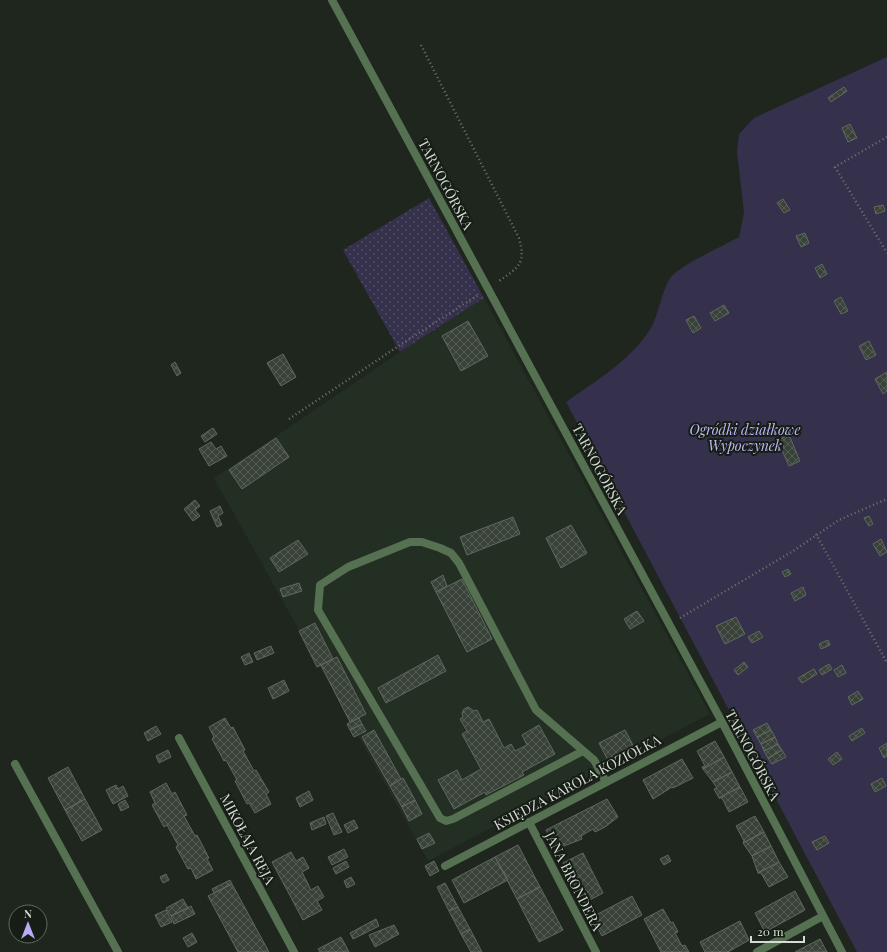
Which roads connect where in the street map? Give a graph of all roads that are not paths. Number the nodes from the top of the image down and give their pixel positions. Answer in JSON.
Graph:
{"nodes":[{"id":1,"x":332,"y":0,"type":"edge"},
{"id":2,"x":722,"y":722,"type":"junction"},
{"id":3,"x":179,"y":738,"type":"dead end"},
{"id":4,"x":583,"y":751,"type":"junction"},
{"id":5,"x":15,"y":764,"type":"dead end"},
{"id":6,"x":606,"y":782,"type":"junction"},
{"id":7,"x":529,"y":822,"type":"junction"},
{"id":8,"x":445,"y":866,"type":"dead end"},
{"id":9,"x":823,"y":916,"type":"junction"},
{"id":10,"x":118,"y":952,"type":"edge"},
{"id":11,"x":294,"y":952,"type":"edge"},
{"id":12,"x":596,"y":952,"type":"edge"},
{"id":13,"x":757,"y":952,"type":"edge"},
{"id":14,"x":842,"y":952,"type":"edge"}],
"edges":[{"from":1,"to":2,"type":"street","name":"TARNOGÓRSKA"},
{"from":2,"to":6,"type":"street","name":"KSIĘDZA KAROLA KOZIOŁKA"},
{"from":2,"to":9,"type":"street","name":"TARNOGÓRSKA"},
{"from":3,"to":11,"type":"street","name":"MIKOŁAJA REJA"},
{"from":4,"to":4,"type":"street"},
{"from":4,"to":6,"type":"street"},
{"from":5,"to":10,"type":"street"},
{"from":6,"to":7,"type":"street","name":"KSIĘDZA KAROLA KOZIOŁKA"},
{"from":7,"to":8,"type":"street","name":"KSIĘDZA KAROLA KOZIOŁKA"},
{"from":7,"to":12,"type":"street","name":"JANA BRONDERA"},
{"from":9,"to":13,"type":"street"},
{"from":9,"to":14,"type":"street","name":"TARNOGÓRSKA"}]}
